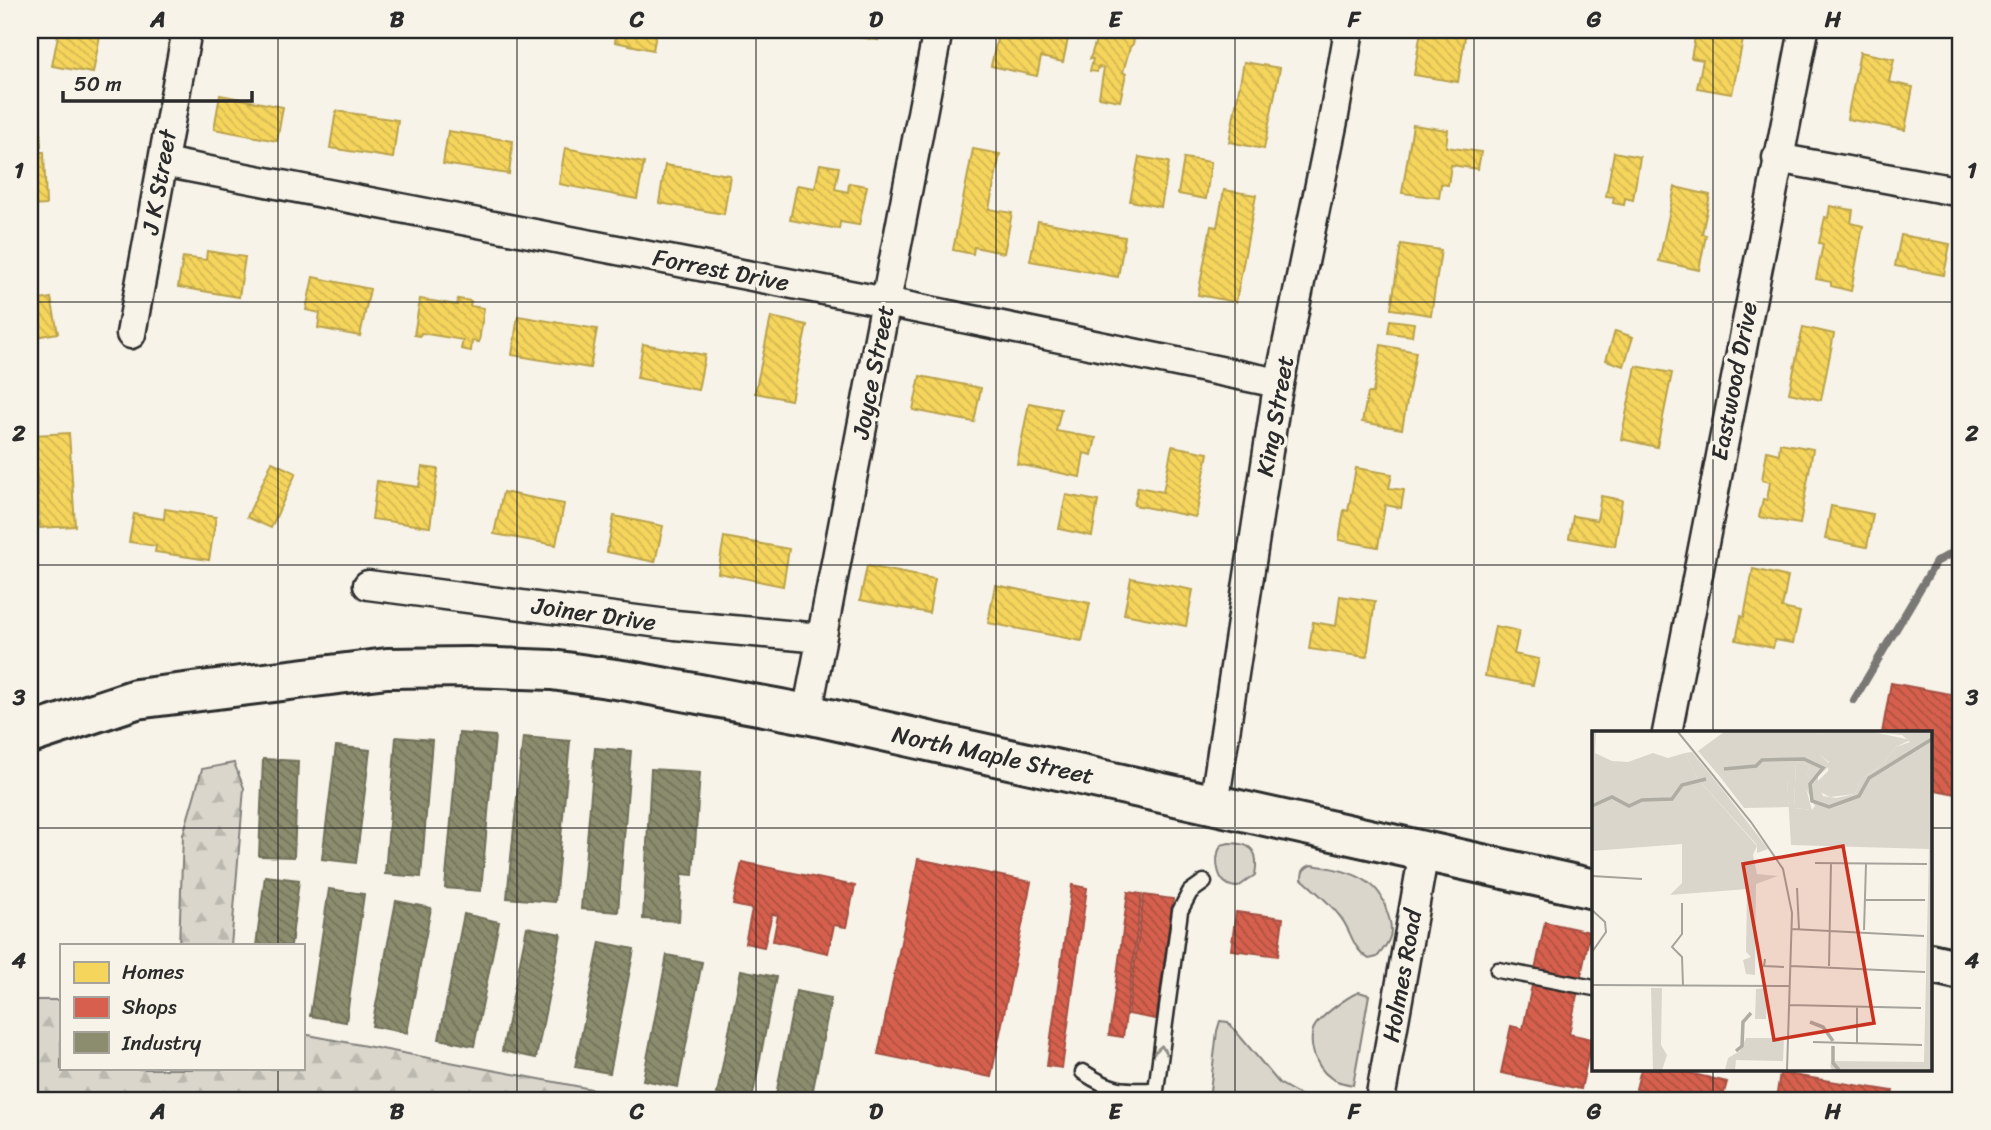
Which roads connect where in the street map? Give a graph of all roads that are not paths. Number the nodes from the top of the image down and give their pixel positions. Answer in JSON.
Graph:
{"nodes":[{"id":1,"x":187,"y":30,"type":"edge"},
{"id":2,"x":938,"y":30,"type":"edge"},
{"id":3,"x":1349,"y":30,"type":"edge"},
{"id":4,"x":1804,"y":30,"type":"edge"},
{"id":5,"x":1777,"y":158,"type":"junction"},
{"id":6,"x":163,"y":162,"type":"junction"},
{"id":7,"x":1961,"y":192,"type":"edge"},
{"id":8,"x":887,"y":302,"type":"junction"},
{"id":9,"x":131,"y":334,"type":"dead end"},
{"id":10,"x":1278,"y":383,"type":"junction"},
{"id":11,"x":368,"y":585,"type":"dead end"},
{"id":12,"x":821,"y":638,"type":"junction"},
{"id":13,"x":807,"y":714,"type":"junction"},
{"id":14,"x":1667,"y":731,"type":"edge"},
{"id":15,"x":30,"y":734,"type":"edge"},
{"id":16,"x":1214,"y":805,"type":"junction"},
{"id":17,"x":1424,"y":852,"type":"junction"},
{"id":18,"x":1204,"y":882,"type":"dead end"},
{"id":19,"x":1592,"y":889,"type":"edge"},
{"id":20,"x":1932,"y":963,"type":"edge"},
{"id":21,"x":1498,"y":970,"type":"dead end"},
{"id":22,"x":1961,"y":970,"type":"edge"},
{"id":23,"x":1592,"y":988,"type":"edge"},
{"id":24,"x":1083,"y":1072,"type":"dead end"},
{"id":25,"x":1380,"y":1100,"type":"edge"}],
"edges":[{"from":1,"to":6,"type":"street","name":"J K Street"},
{"from":2,"to":8,"type":"street","name":"Joyce Street"},
{"from":3,"to":10,"type":"street","name":"King Street"},
{"from":4,"to":5,"type":"street","name":"Eastwood Drive"},
{"from":5,"to":7,"type":"street"},
{"from":5,"to":14,"type":"street","name":"Eastwood Drive"},
{"from":6,"to":8,"type":"street","name":"Forrest Drive"},
{"from":6,"to":9,"type":"street","name":"J K Street"},
{"from":8,"to":10,"type":"street","name":"Forrest Drive"},
{"from":8,"to":12,"type":"street","name":"Joyce Street"},
{"from":10,"to":16,"type":"street","name":"King Street"},
{"from":11,"to":12,"type":"street","name":"Joiner Drive"},
{"from":12,"to":13,"type":"street","name":"Joyce Street"},
{"from":13,"to":15,"type":"main road","name":"North Maple Street"},
{"from":13,"to":16,"type":"main road","name":"North Maple Street"},
{"from":16,"to":17,"type":"main road","name":"North Maple Street"},
{"from":17,"to":19,"type":"main road","name":"North Maple Street"},
{"from":17,"to":25,"type":"street","name":"Holmes Road"},
{"from":24,"to":18,"type":"lane","one_way":true},
{"from":20,"to":22,"type":"main road"},
{"from":21,"to":23,"type":"lane"}]}
